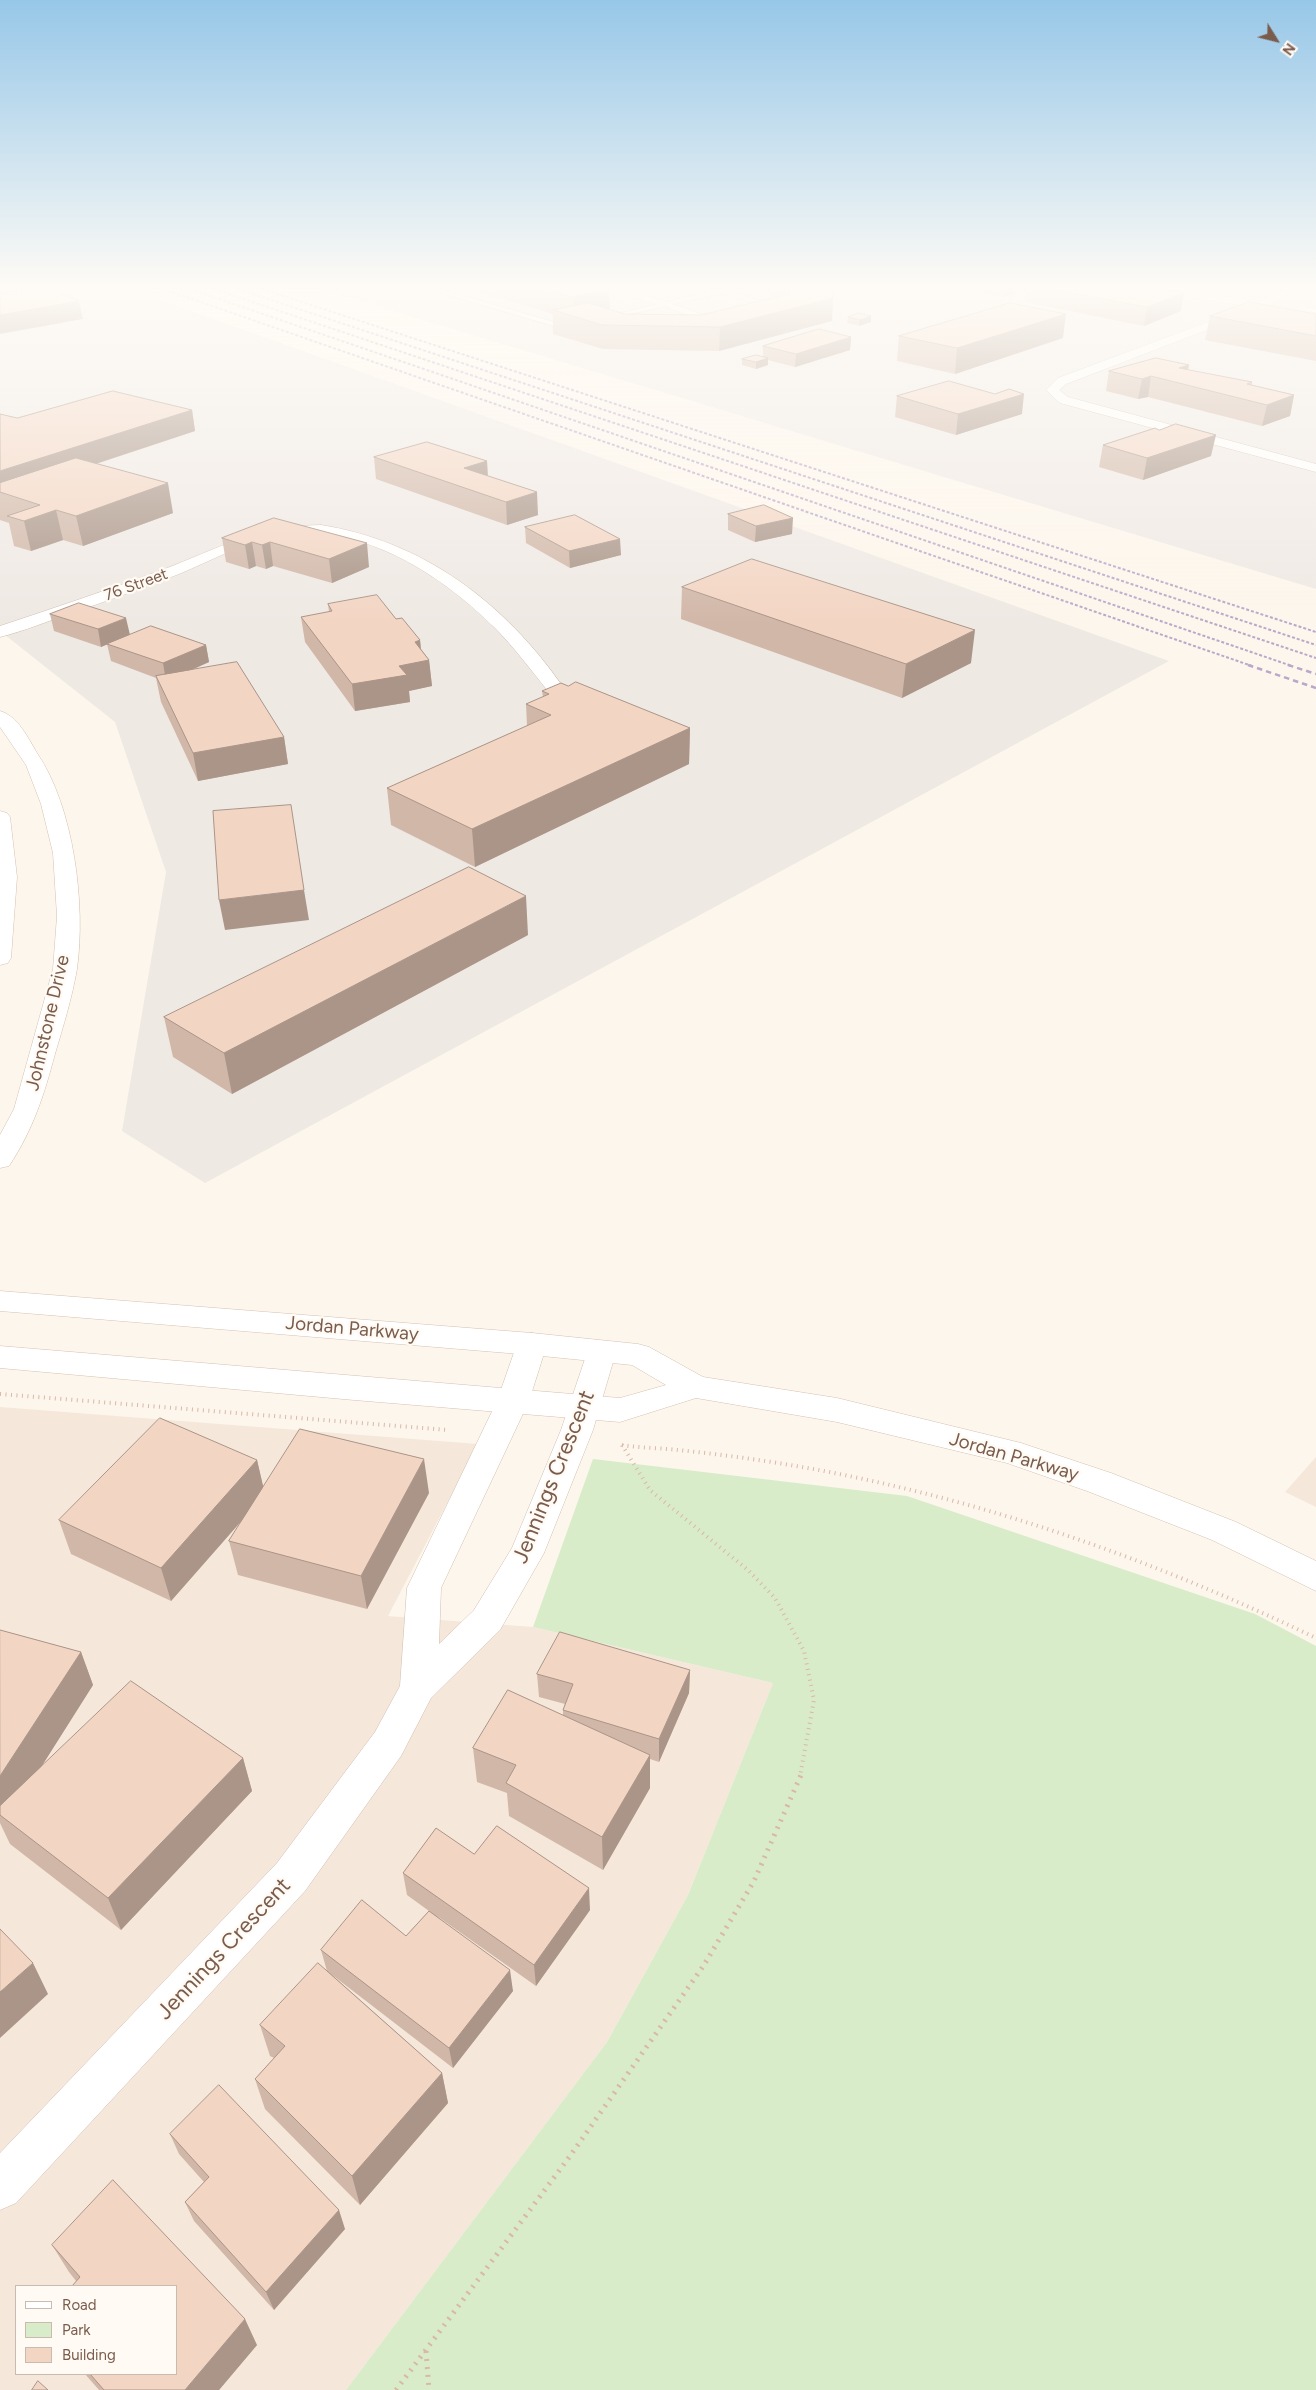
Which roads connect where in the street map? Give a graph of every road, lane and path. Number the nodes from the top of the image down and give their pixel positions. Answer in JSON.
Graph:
{"nodes":[{"id":1,"x":1066,"y":401,"type":"edge"},
{"id":2,"x":1316,"y":468,"type":"edge"},
{"id":3,"x":0,"y":632,"type":"edge"},
{"id":4,"x":554,"y":687,"type":"edge"},
{"id":5,"x":0,"y":716,"type":"edge"},
{"id":6,"x":0,"y":817,"type":"edge"},
{"id":7,"x":0,"y":958,"type":"edge"},
{"id":8,"x":0,"y":1160,"type":"edge"},
{"id":9,"x":0,"y":1301,"type":"edge"},
{"id":10,"x":532,"y":1344,"type":"junction"},
{"id":11,"x":601,"y":1352,"type":"junction"},
{"id":12,"x":0,"y":1357,"type":"edge"},
{"id":13,"x":696,"y":1387,"type":"junction"},
{"id":14,"x":0,"y":1394,"type":"edge"},
{"id":15,"x":513,"y":1401,"type":"junction"},
{"id":16,"x":584,"y":1408,"type":"junction"},
{"id":17,"x":459,"y":1431,"type":"dead end"},
{"id":18,"x":619,"y":1440,"type":"dead end"},
{"id":19,"x":622,"y":1445,"type":"junction"},
{"id":20,"x":1316,"y":1577,"type":"edge"},
{"id":21,"x":1316,"y":1638,"type":"edge"},
{"id":22,"x":418,"y":1688,"type":"junction"},
{"id":23,"x":0,"y":2187,"type":"edge"},
{"id":24,"x":426,"y":2350,"type":"junction"},
{"id":25,"x":396,"y":2390,"type":"edge"},
{"id":26,"x":429,"y":2390,"type":"edge"}],
"edges":[{"from":1,"to":2,"type":"street"},
{"from":3,"to":4,"type":"street","name":"76 Street"},
{"from":5,"to":8,"type":"street","name":"Johnstone Drive"},
{"from":6,"to":7,"type":"street"},
{"from":9,"to":10,"type":"street","name":"Jordan Parkway"},
{"from":10,"to":11,"type":"street","name":"Jordan Parkway"},
{"from":10,"to":15,"type":"street","name":"Jennings Crescent"},
{"from":11,"to":13,"type":"street","name":"Jordan Parkway"},
{"from":11,"to":16,"type":"street","name":"Jennings Crescent"},
{"from":12,"to":15,"type":"street","name":"Jordan Parkway"},
{"from":13,"to":16,"type":"street","name":"Jordan Parkway"},
{"from":13,"to":20,"type":"street","name":"Jordan Parkway"},
{"from":14,"to":17,"type":"path"},
{"from":15,"to":16,"type":"street","name":"Jordan Parkway"},
{"from":15,"to":22,"type":"street","name":"Jennings Crescent"},
{"from":16,"to":22,"type":"street","name":"Jennings Crescent"},
{"from":18,"to":19,"type":"path"},
{"from":19,"to":21,"type":"path"},
{"from":19,"to":24,"type":"path"},
{"from":22,"to":23,"type":"street","name":"Jennings Crescent"},
{"from":24,"to":25,"type":"path"},
{"from":24,"to":26,"type":"path"}]}
